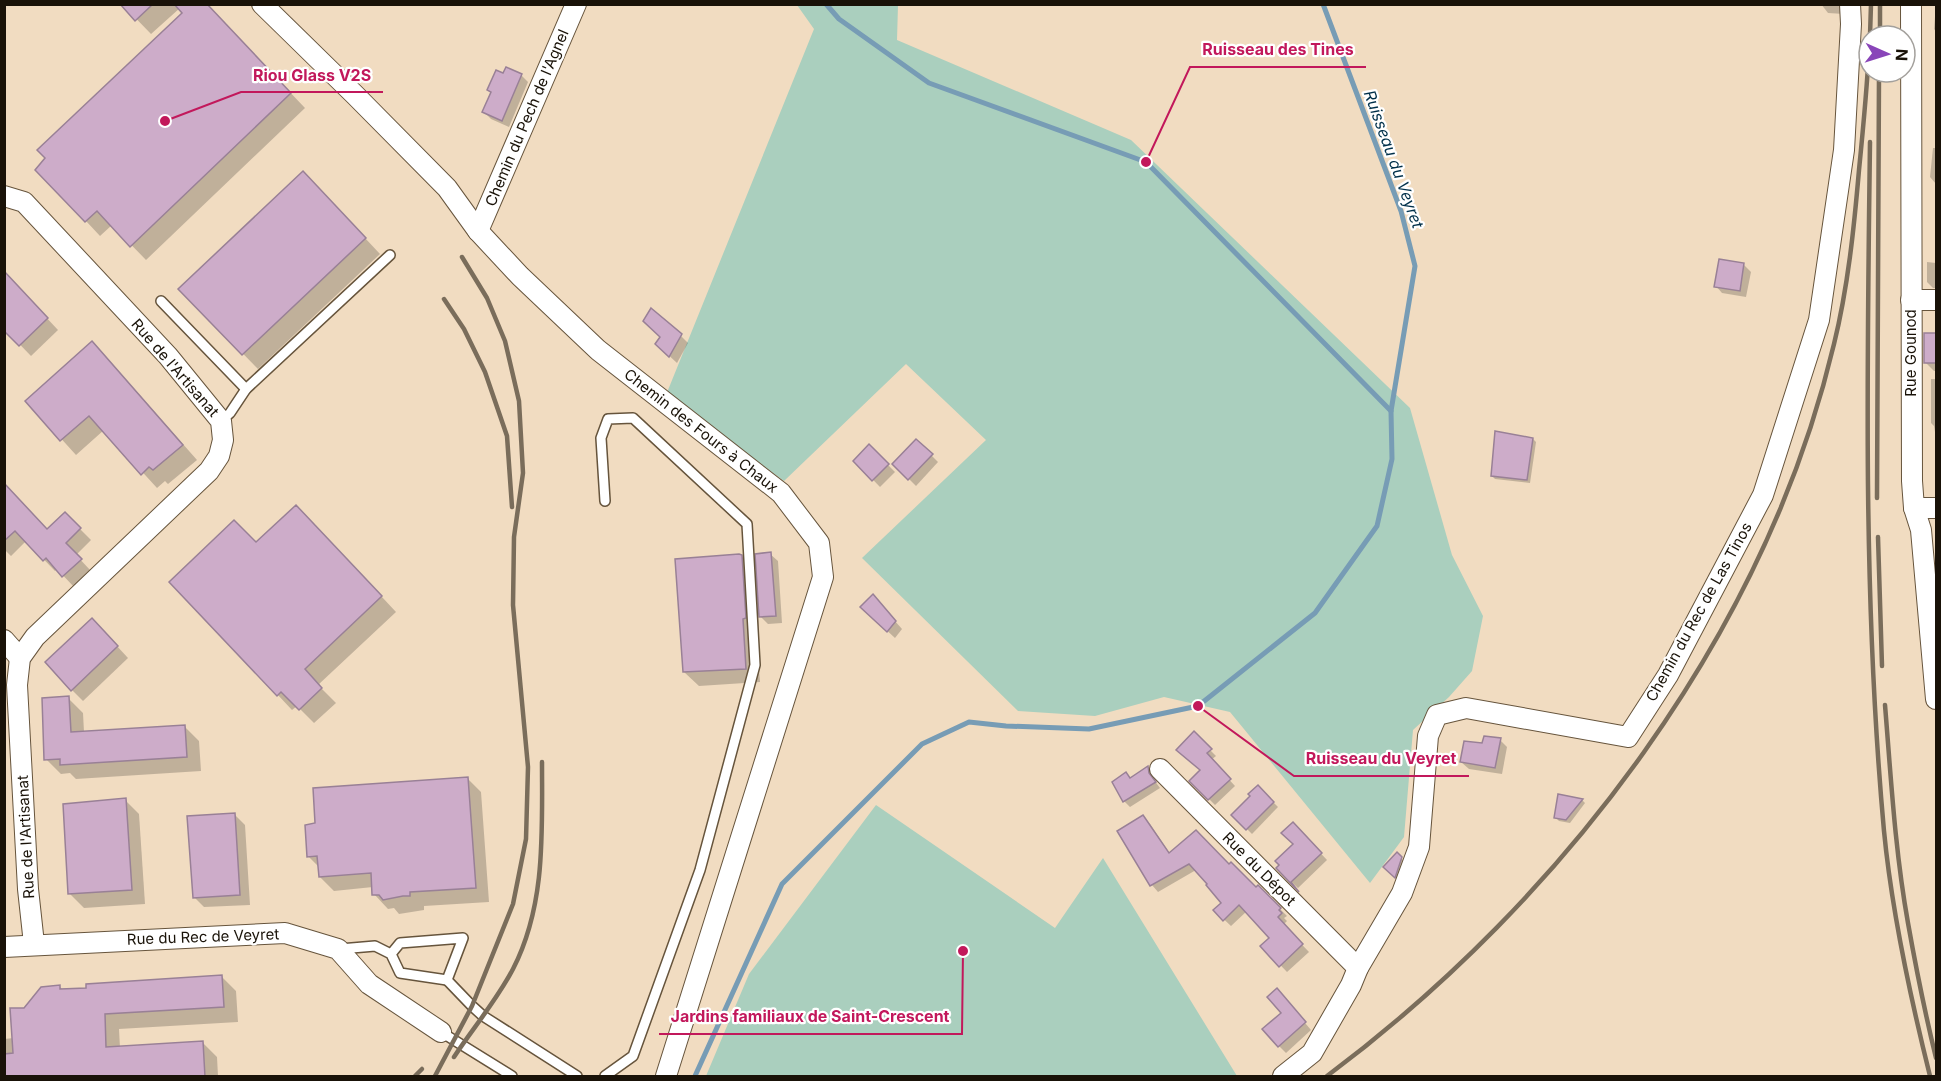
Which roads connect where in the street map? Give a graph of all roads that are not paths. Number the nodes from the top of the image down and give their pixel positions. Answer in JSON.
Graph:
{"nodes":[{"id":1,"x":262,"y":4,"type":"edge"},
{"id":2,"x":576,"y":4,"type":"edge"},
{"id":3,"x":1850,"y":4,"type":"edge"},
{"id":4,"x":1911,"y":4,"type":"edge"},
{"id":5,"x":4,"y":196,"type":"edge"},
{"id":6,"x":478,"y":231,"type":"junction"},
{"id":7,"x":390,"y":255,"type":"dead end"},
{"id":8,"x":1911,"y":300,"type":"junction"},
{"id":9,"x":1936,"y":300,"type":"edge"},
{"id":10,"x":161,"y":301,"type":"dead end"},
{"id":11,"x":246,"y":389,"type":"junction"},
{"id":12,"x":221,"y":421,"type":"junction"},
{"id":13,"x":605,"y":501,"type":"dead end"},
{"id":14,"x":1914,"y":508,"type":"junction"},
{"id":15,"x":1936,"y":508,"type":"edge"},
{"id":16,"x":4,"y":640,"type":"edge"},
{"id":17,"x":20,"y":658,"type":"junction"},
{"id":18,"x":1936,"y":699,"type":"edge"},
{"id":19,"x":1160,"y":769,"type":"dead end"},
{"id":20,"x":34,"y":944,"type":"junction"},
{"id":21,"x":4,"y":947,"type":"edge"},
{"id":22,"x":338,"y":950,"type":"junction"},
{"id":23,"x":392,"y":954,"type":"junction"},
{"id":24,"x":1358,"y":968,"type":"junction"},
{"id":25,"x":447,"y":980,"type":"junction"},
{"id":26,"x":441,"y":1032,"type":"joint"},
{"id":27,"x":512,"y":1077,"type":"edge"},
{"id":28,"x":577,"y":1077,"type":"edge"},
{"id":29,"x":605,"y":1077,"type":"edge"},
{"id":30,"x":666,"y":1077,"type":"edge"},
{"id":31,"x":1283,"y":1077,"type":"edge"}],
"edges":[{"from":1,"to":6,"type":"street","name":"Chemin des Fours à Chaux"},
{"from":2,"to":6,"type":"street","name":"Chemin du Pech de l'Agnel"},
{"from":3,"to":24,"type":"street","name":"Chemin du Rec de Las Tinos"},
{"from":4,"to":8,"type":"street","name":"Rue Gounod"},
{"from":5,"to":12,"type":"street","name":"Rue de l'Artisanat"},
{"from":6,"to":30,"type":"street","name":"Chemin des Fours à Chaux"},
{"from":7,"to":11,"type":"lane"},
{"from":8,"to":9,"type":"street"},
{"from":8,"to":14,"type":"street","name":"Rue Gounod"},
{"from":10,"to":11,"type":"lane"},
{"from":11,"to":12,"type":"lane"},
{"from":12,"to":17,"type":"street","name":"Rue de l'Artisanat"},
{"from":13,"to":29,"type":"lane"},
{"from":14,"to":15,"type":"street"},
{"from":14,"to":18,"type":"street","name":"Rue Gounod"},
{"from":16,"to":17,"type":"street"},
{"from":17,"to":20,"type":"street","name":"Rue de l'Artisanat"},
{"from":19,"to":24,"type":"street","name":"Rue du Dépot"},
{"from":20,"to":21,"type":"street","name":"Rue du Rec de Veyret"},
{"from":20,"to":22,"type":"street","name":"Rue du Rec de Veyret"},
{"from":22,"to":23,"type":"lane"},
{"from":22,"to":26,"type":"street","name":"Rue du Rec de Veyret"},
{"from":23,"to":25,"type":"lane"},
{"from":23,"to":25,"type":"lane"},
{"from":24,"to":31,"type":"street","name":"Chemin du Rec de Las Tinos"},
{"from":25,"to":28,"type":"lane"},
{"from":26,"to":27,"type":"lane"}]}
